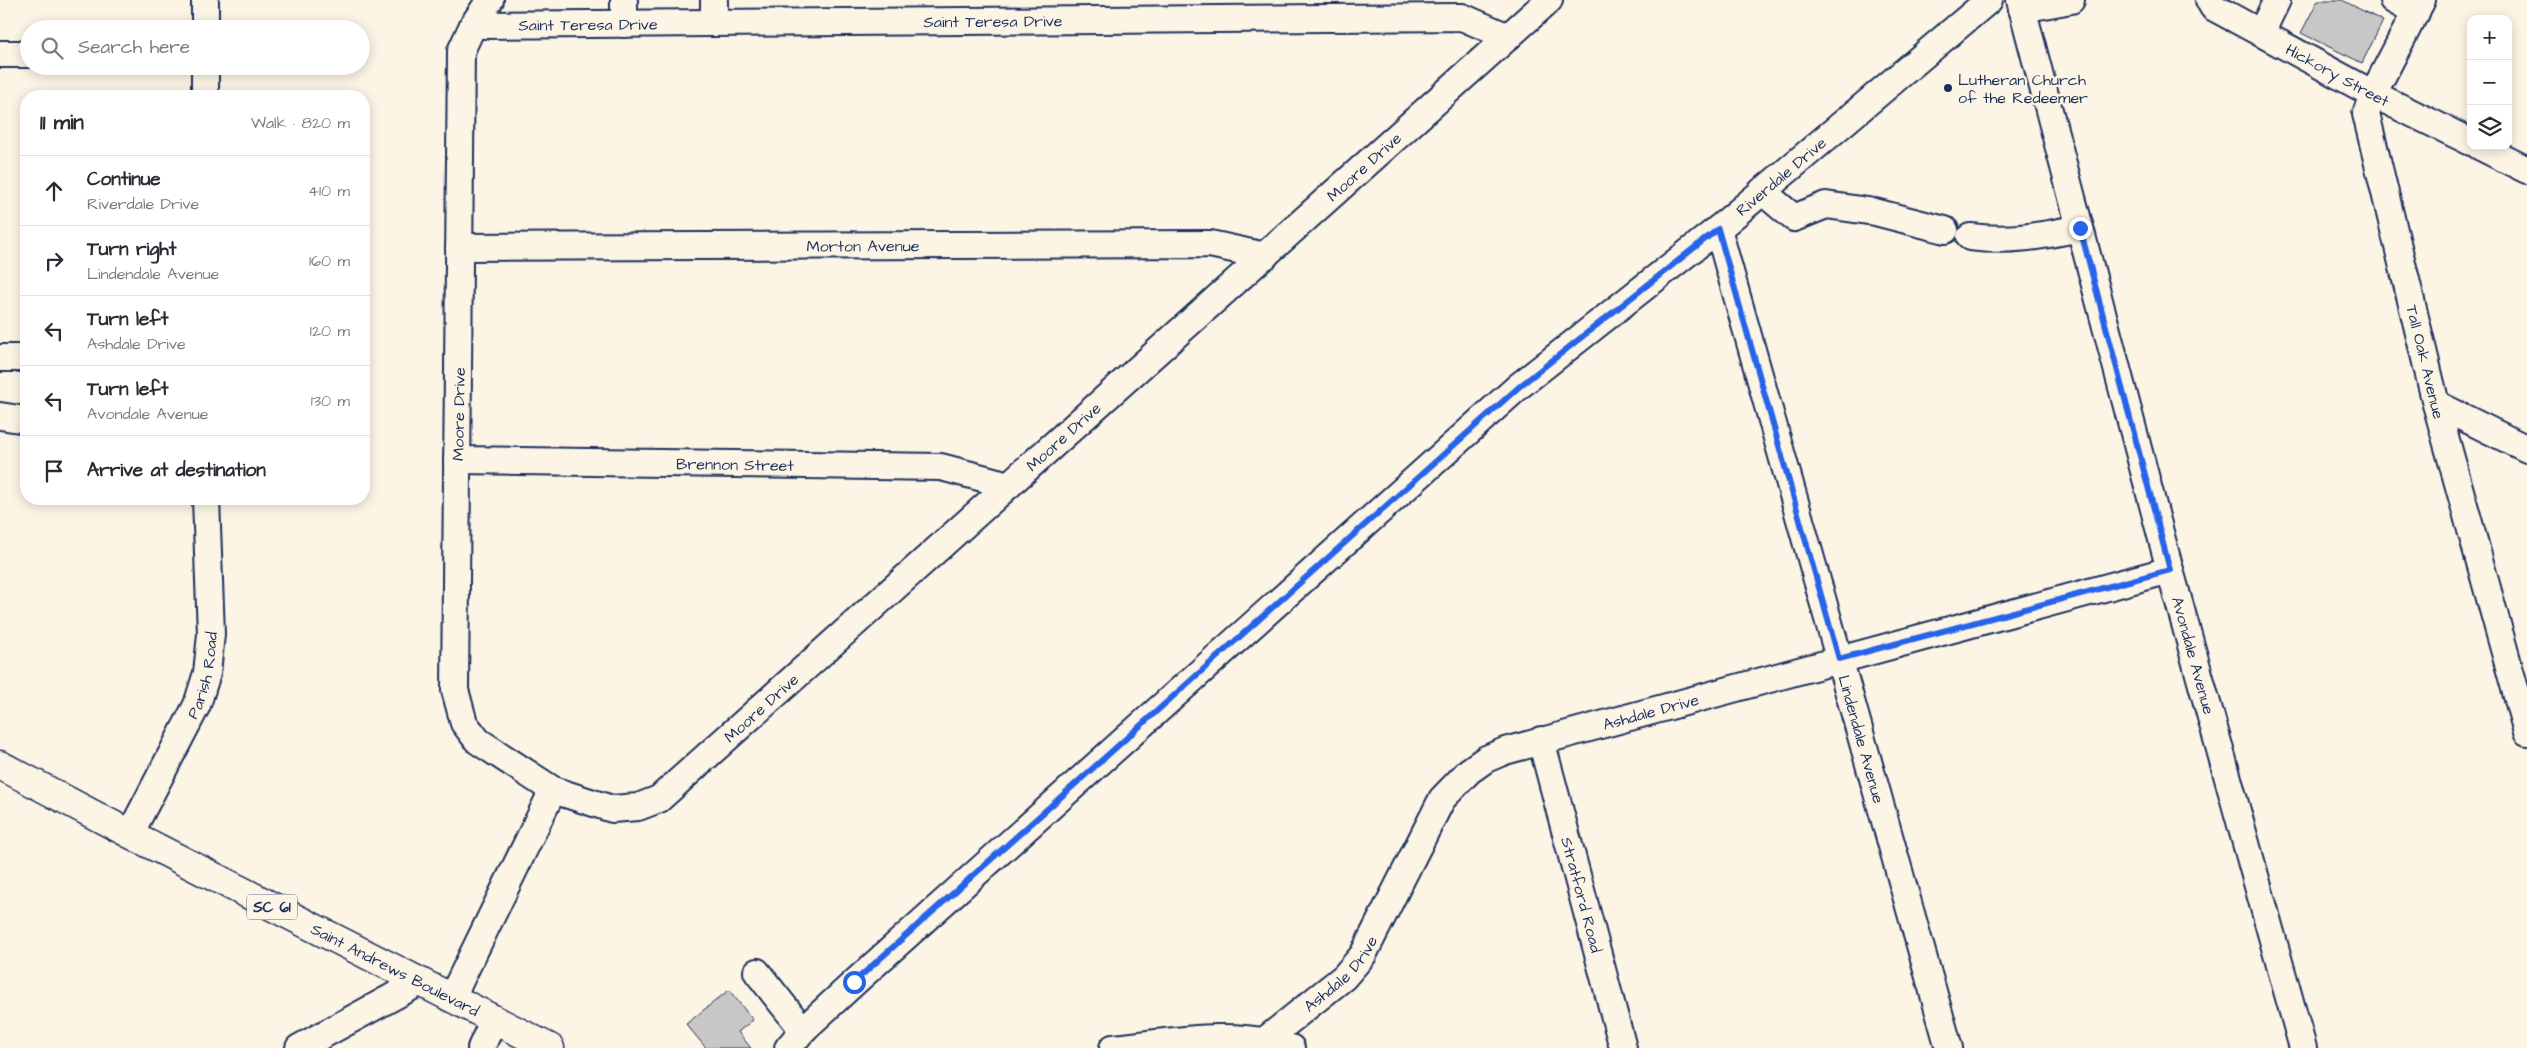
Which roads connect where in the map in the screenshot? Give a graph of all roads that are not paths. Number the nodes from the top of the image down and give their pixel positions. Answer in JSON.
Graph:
{"nodes":[{"id":1,"x":206,"y":0,"type":"edge"},
{"id":2,"x":490,"y":0,"type":"edge"},
{"id":3,"x":1550,"y":0,"type":"edge"},
{"id":4,"x":1989,"y":0,"type":"edge"},
{"id":5,"x":2071,"y":0,"type":"edge"},
{"id":6,"x":2209,"y":0,"type":"edge"},
{"id":7,"x":2277,"y":0,"type":"edge"},
{"id":8,"x":2393,"y":0,"type":"edge"},
{"id":9,"x":2021,"y":4,"type":"edge"},
{"id":10,"x":2419,"y":6,"type":"edge"},
{"id":11,"x":1462,"y":8,"type":"edge"},
{"id":12,"x":1301,"y":9,"type":"edge"},
{"id":13,"x":714,"y":11,"type":"edge"},
{"id":14,"x":787,"y":11,"type":"edge"},
{"id":15,"x":624,"y":12,"type":"edge"},
{"id":16,"x":205,"y":20,"type":"edge"},
{"id":17,"x":473,"y":25,"type":"junction"},
{"id":18,"x":2261,"y":33,"type":"junction"},
{"id":19,"x":1508,"y":37,"type":"junction"},
{"id":20,"x":0,"y":54,"type":"edge"},
{"id":21,"x":20,"y":54,"type":"edge"},
{"id":22,"x":205,"y":75,"type":"edge"},
{"id":23,"x":205,"y":90,"type":"edge"},
{"id":24,"x":2373,"y":94,"type":"junction"},
{"id":25,"x":2467,"y":140,"type":"edge"},
{"id":26,"x":2487,"y":150,"type":"edge"},
{"id":27,"x":2527,"y":170,"type":"edge"},
{"id":28,"x":1762,"y":191,"type":"junction"},
{"id":29,"x":2080,"y":228,"type":"junction"},
{"id":30,"x":1718,"y":229,"type":"junction"},
{"id":31,"x":1945,"y":230,"type":"dead end"},
{"id":32,"x":1970,"y":237,"type":"dead end"},
{"id":33,"x":459,"y":246,"type":"junction"},
{"id":34,"x":1265,"y":256,"type":"junction"},
{"id":35,"x":0,"y":358,"type":"edge"},
{"id":36,"x":20,"y":358,"type":"edge"},
{"id":37,"x":2436,"y":404,"type":"junction"},
{"id":38,"x":0,"y":416,"type":"edge"},
{"id":39,"x":20,"y":419,"type":"edge"},
{"id":40,"x":2527,"y":449,"type":"edge"},
{"id":41,"x":457,"y":460,"type":"junction"},
{"id":42,"x":1009,"y":485,"type":"junction"},
{"id":43,"x":206,"y":505,"type":"edge"},
{"id":44,"x":2170,"y":570,"type":"junction"},
{"id":45,"x":1839,"y":659,"type":"junction"},
{"id":46,"x":2527,"y":732,"type":"edge"},
{"id":47,"x":1541,"y":740,"type":"junction"},
{"id":48,"x":0,"y":765,"type":"edge"},
{"id":49,"x":552,"y":790,"type":"junction"},
{"id":50,"x":130,"y":834,"type":"junction"},
{"id":51,"x":757,"y":972,"type":"dead end"},
{"id":52,"x":420,"y":982,"type":"junction"},
{"id":53,"x":452,"y":997,"type":"junction"},
{"id":54,"x":494,"y":1019,"type":"junction"},
{"id":55,"x":796,"y":1039,"type":"edge"},
{"id":56,"x":1263,"y":1042,"type":"junction"},
{"id":57,"x":299,"y":1048,"type":"edge"},
{"id":58,"x":481,"y":1048,"type":"edge"},
{"id":59,"x":550,"y":1048,"type":"edge"},
{"id":60,"x":1113,"y":1048,"type":"edge"},
{"id":61,"x":1292,"y":1048,"type":"edge"},
{"id":62,"x":1623,"y":1048,"type":"edge"},
{"id":63,"x":1948,"y":1048,"type":"edge"},
{"id":64,"x":2303,"y":1048,"type":"edge"}],
"edges":[{"from":1,"to":16,"type":"street"},
{"from":2,"to":17,"type":"street","name":"Moore Drive"},
{"from":3,"to":19,"type":"street","name":"Moore Drive"},
{"from":4,"to":28,"type":"street","name":"Riverdale Drive"},
{"from":5,"to":9,"type":"street"},
{"from":6,"to":18,"type":"street","name":"Hickory Street"},
{"from":7,"to":18,"type":"street"},
{"from":8,"to":10,"type":"street"},
{"from":9,"to":29,"type":"street","name":"Avondale Avenue"},
{"from":10,"to":24,"type":"street","name":"Tall Oak Avenue"},
{"from":11,"to":12,"type":"street","name":"Saint Teresa Drive"},
{"from":11,"to":19,"type":"street","name":"Saint Teresa Drive"},
{"from":12,"to":14,"type":"street","name":"Saint Teresa Drive"},
{"from":13,"to":14,"type":"street","name":"Saint Teresa Drive"},
{"from":13,"to":15,"type":"street","name":"Saint Teresa Drive"},
{"from":15,"to":17,"type":"street","name":"Saint Teresa Drive"},
{"from":17,"to":33,"type":"street","name":"Moore Drive"},
{"from":18,"to":24,"type":"street","name":"Hickory Street"},
{"from":19,"to":34,"type":"street","name":"Moore Drive"},
{"from":20,"to":21,"type":"street"},
{"from":22,"to":23,"type":"street"},
{"from":24,"to":25,"type":"street","name":"Hickory Street"},
{"from":24,"to":37,"type":"street","name":"Tall Oak Avenue"},
{"from":26,"to":27,"type":"street"},
{"from":28,"to":30,"type":"street","name":"Riverdale Drive"},
{"from":28,"to":31,"type":"street"},
{"from":29,"to":32,"type":"street"},
{"from":29,"to":44,"type":"street","name":"Avondale Avenue"},
{"from":30,"to":45,"type":"street","name":"Lindendale Avenue"},
{"from":30,"to":55,"type":"street","name":"Riverdale Drive"},
{"from":33,"to":34,"type":"street","name":"Morton Avenue"},
{"from":33,"to":41,"type":"street","name":"Moore Drive"},
{"from":34,"to":42,"type":"street","name":"Moore Drive"},
{"from":35,"to":36,"type":"street"},
{"from":37,"to":40,"type":"street"},
{"from":37,"to":46,"type":"street","name":"Tall Oak Avenue"},
{"from":38,"to":39,"type":"street"},
{"from":41,"to":42,"type":"street","name":"Brennon Street"},
{"from":41,"to":49,"type":"street","name":"Moore Drive"},
{"from":42,"to":49,"type":"street","name":"Moore Drive"},
{"from":43,"to":50,"type":"street","name":"Parish Road"},
{"from":44,"to":45,"type":"street","name":"Ashdale Drive"},
{"from":44,"to":64,"type":"street","name":"Avondale Avenue"},
{"from":45,"to":47,"type":"street","name":"Ashdale Drive"},
{"from":45,"to":63,"type":"street","name":"Lindendale Avenue"},
{"from":47,"to":56,"type":"street","name":"Ashdale Drive"},
{"from":47,"to":62,"type":"street","name":"Stratford Road"},
{"from":48,"to":50,"type":"main road","name":"Saint Andrews Boulevard","number":"SC 61"},
{"from":49,"to":53,"type":"street"},
{"from":50,"to":52,"type":"main road","name":"Saint Andrews Boulevard","number":"SC 61"},
{"from":51,"to":55,"type":"street"},
{"from":52,"to":53,"type":"main road","name":"Saint Andrews Boulevard","number":"SC 61"},
{"from":52,"to":57,"type":"street"},
{"from":53,"to":54,"type":"main road","name":"Saint Andrews Boulevard","number":"SC 61"},
{"from":54,"to":58,"type":"street"},
{"from":54,"to":59,"type":"main road","name":"Saint Andrews Boulevard","number":"SC 61"},
{"from":56,"to":60,"type":"street"},
{"from":56,"to":61,"type":"street"}]}
